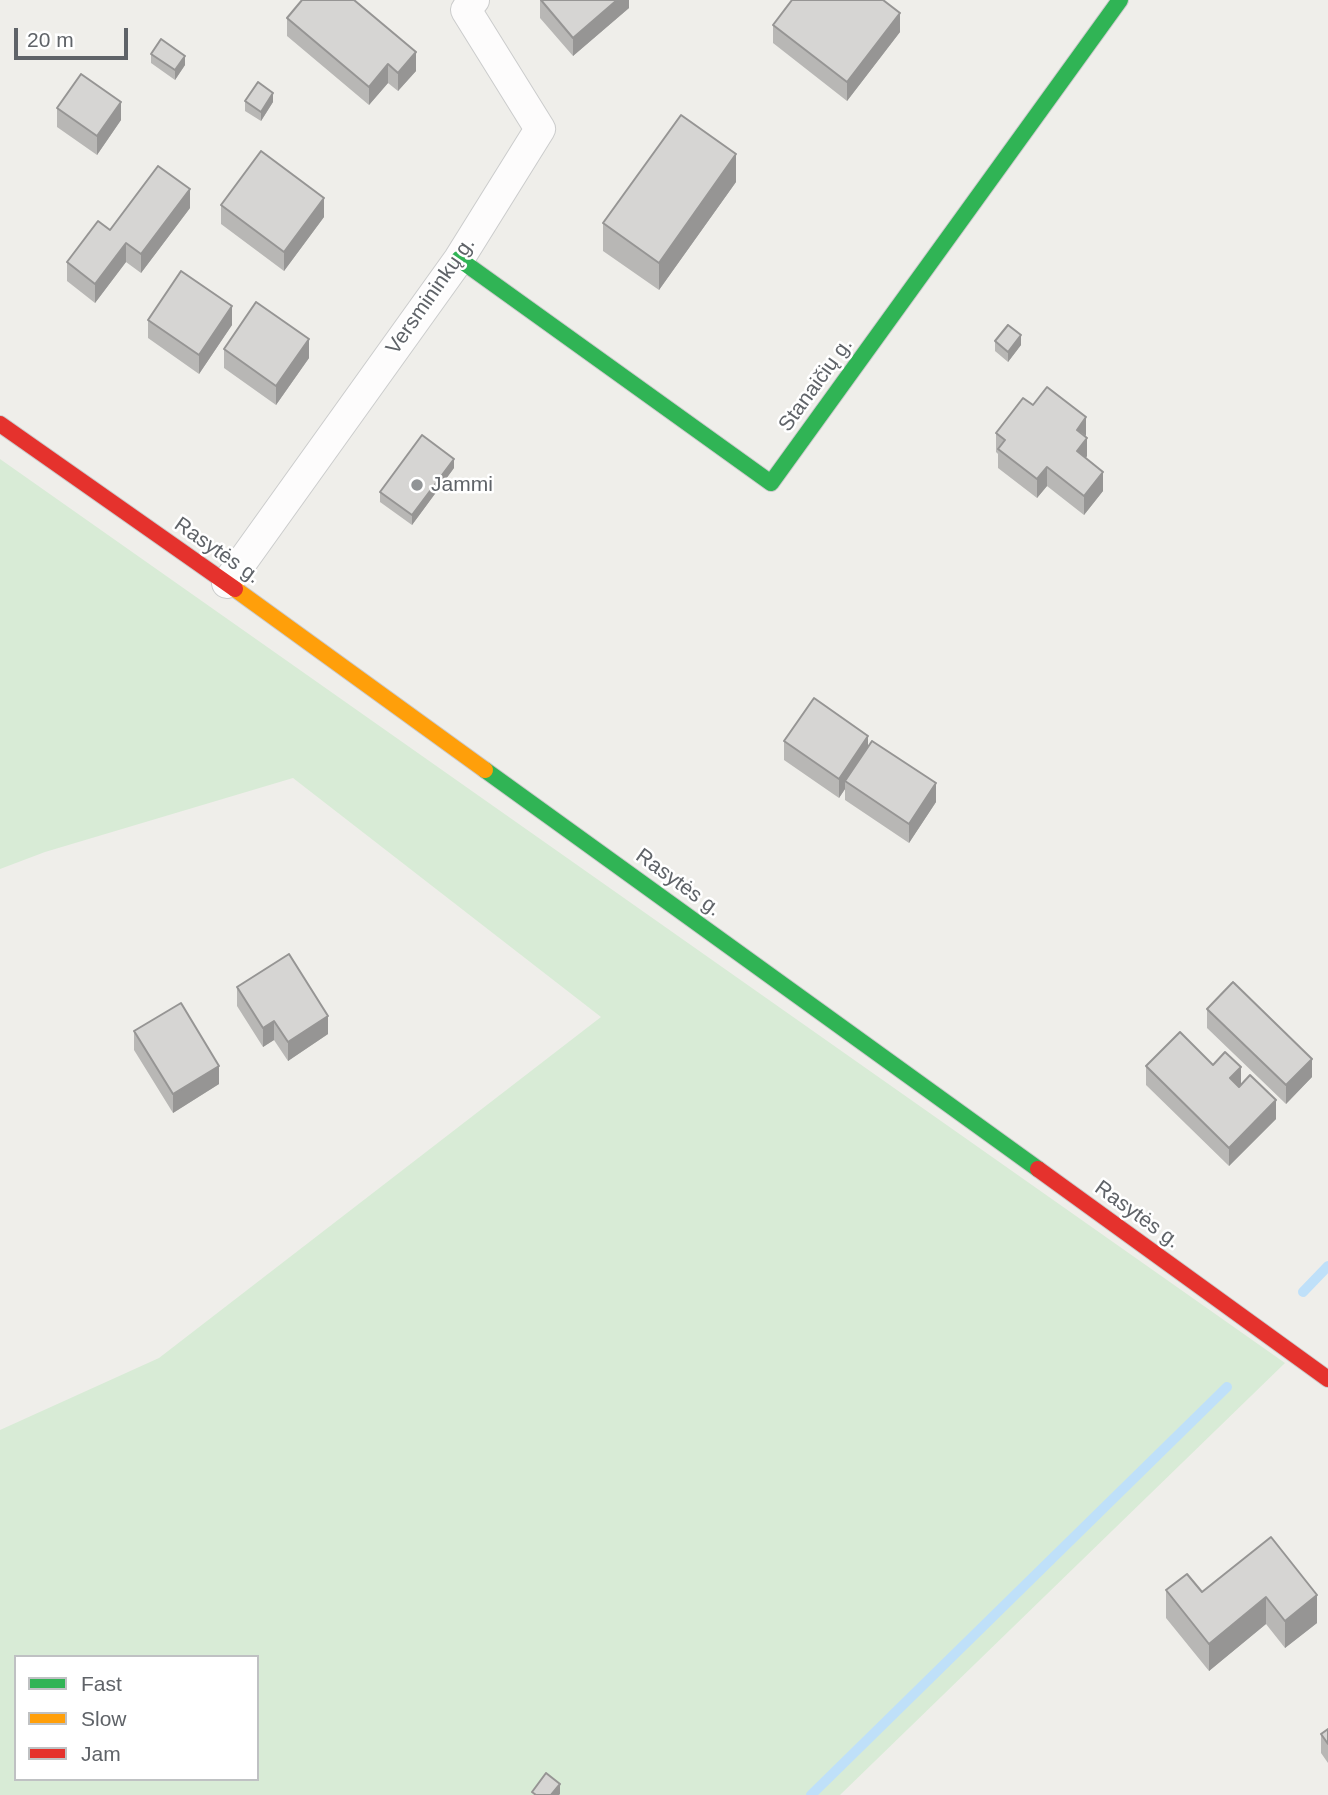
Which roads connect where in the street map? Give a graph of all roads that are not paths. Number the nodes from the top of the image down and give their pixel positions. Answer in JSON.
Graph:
{"nodes":[{"id":1,"x":474,"y":0,"type":"edge"},
{"id":2,"x":1119,"y":0,"type":"edge"},
{"id":3,"x":459,"y":259,"type":"junction"},
{"id":4,"x":0,"y":424,"type":"edge"},
{"id":5,"x":227,"y":583,"type":"junction"},
{"id":6,"x":1328,"y":1379,"type":"edge"}],
"edges":[{"from":1,"to":3,"type":"street","name":"Versmininkų g."},
{"from":2,"to":3,"type":"main road","name":"Stanaičių g."},
{"from":3,"to":5,"type":"street","name":"Versmininkų g."},
{"from":4,"to":5,"type":"main road","name":"Rasytės g."},
{"from":5,"to":6,"type":"main road","name":"Rasytės g."}]}
